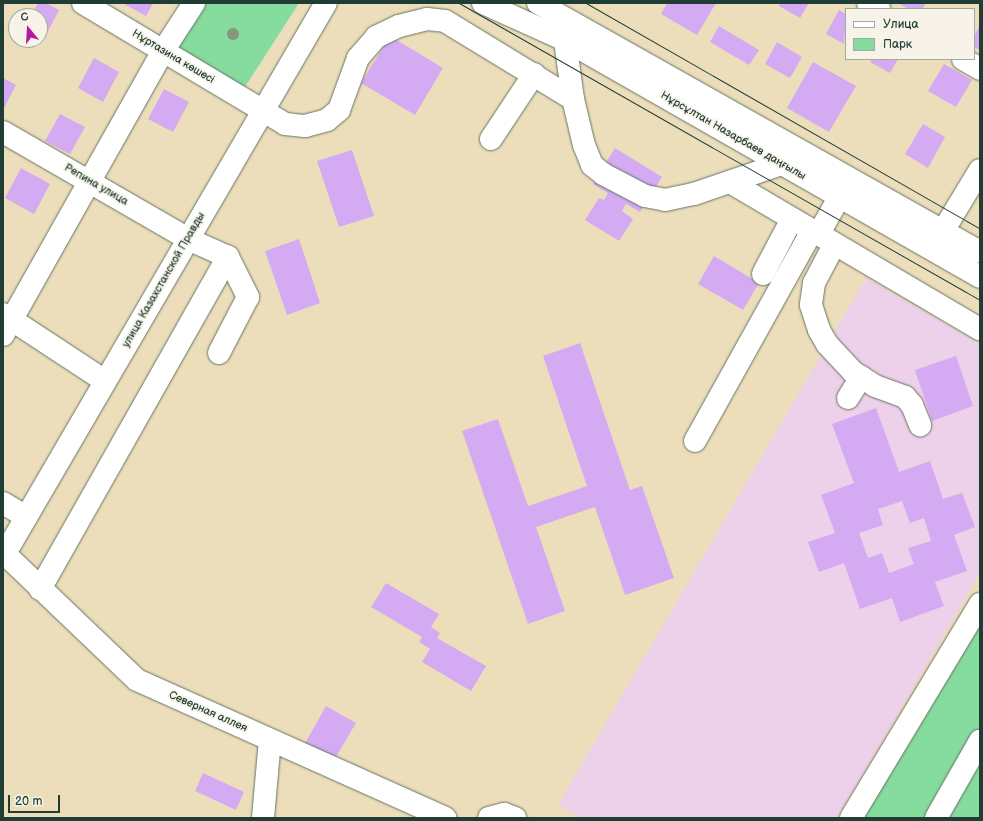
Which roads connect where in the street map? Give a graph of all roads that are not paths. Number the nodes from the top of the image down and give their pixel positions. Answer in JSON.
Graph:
{"nodes":[{"id":1,"x":83,"y":3,"type":"edge"},
{"id":2,"x":194,"y":3,"type":"edge"},
{"id":3,"x":326,"y":3,"type":"edge"},
{"id":4,"x":483,"y":3,"type":"edge"},
{"id":5,"x":538,"y":3,"type":"edge"},
{"id":6,"x":868,"y":3,"type":"edge"},
{"id":7,"x":877,"y":8,"type":"edge"},
{"id":8,"x":565,"y":40,"type":"junction"},
{"id":9,"x":163,"y":52,"type":"junction"},
{"id":10,"x":965,"y":60,"type":"edge"},
{"id":11,"x":980,"y":69,"type":"edge"},
{"id":12,"x":534,"y":74,"type":"junction"},
{"id":13,"x":573,"y":99,"type":"junction"},
{"id":14,"x":262,"y":111,"type":"junction"},
{"id":15,"x":3,"y":132,"type":"edge"},
{"id":16,"x":491,"y":139,"type":"dead end"},
{"id":17,"x":782,"y":164,"type":"junction"},
{"id":18,"x":980,"y":170,"type":"edge"},
{"id":19,"x":90,"y":182,"type":"junction"},
{"id":20,"x":730,"y":182,"type":"junction"},
{"id":21,"x":840,"y":196,"type":"junction"},
{"id":22,"x":792,"y":219,"type":"junction"},
{"id":23,"x":943,"y":230,"type":"junction"},
{"id":24,"x":822,"y":237,"type":"junction"},
{"id":25,"x":188,"y":239,"type":"junction"},
{"id":26,"x":980,"y":252,"type":"edge"},
{"id":27,"x":228,"y":257,"type":"junction"},
{"id":28,"x":763,"y":274,"type":"dead end"},
{"id":29,"x":980,"y":277,"type":"edge"},
{"id":30,"x":6,"y":323,"type":"edge"},
{"id":31,"x":980,"y":329,"type":"edge"},
{"id":32,"x":219,"y":353,"type":"dead end"},
{"id":33,"x":861,"y":377,"type":"junction"},
{"id":34,"x":105,"y":381,"type":"junction"},
{"id":35,"x":848,"y":398,"type":"dead end"},
{"id":36,"x":920,"y":424,"type":"dead end"},
{"id":37,"x":695,"y":440,"type":"dead end"},
{"id":38,"x":3,"y":503,"type":"edge"},
{"id":39,"x":26,"y":517,"type":"junction"},
{"id":40,"x":4,"y":556,"type":"edge"},
{"id":41,"x":40,"y":589,"type":"junction"},
{"id":42,"x":980,"y":604,"type":"edge"},
{"id":43,"x":270,"y":740,"type":"junction"},
{"id":44,"x":980,"y":741,"type":"edge"},
{"id":45,"x":264,"y":818,"type":"edge"},
{"id":46,"x":445,"y":818,"type":"edge"},
{"id":47,"x":489,"y":818,"type":"edge"},
{"id":48,"x":515,"y":818,"type":"edge"},
{"id":49,"x":851,"y":818,"type":"edge"},
{"id":50,"x":936,"y":818,"type":"edge"}],
"edges":[{"from":1,"to":9,"type":"street","name":"Нұртазина көшесі"},
{"from":2,"to":9,"type":"street"},
{"from":3,"to":14,"type":"street","name":"улица Казахстанской Правды"},
{"from":4,"to":8,"type":"street","name":"Нұрсұлтан Назарбаев даңғылы"},
{"from":5,"to":23,"type":"street","name":"Нұрсұлтан Назарбаев даңғылы"},
{"from":6,"to":7,"type":"street"},
{"from":8,"to":13,"type":"street"},
{"from":8,"to":17,"type":"street","name":"Нұрсұлтан Назарбаев даңғылы"},
{"from":9,"to":14,"type":"street","name":"Нұртазина көшесі"},
{"from":9,"to":19,"type":"street"},
{"from":10,"to":11,"type":"street"},
{"from":12,"to":13,"type":"street","name":"Нұртазина көшесі"},
{"from":12,"to":14,"type":"street","name":"Нұртазина көшесі"},
{"from":12,"to":16,"type":"street"},
{"from":13,"to":20,"type":"street"},
{"from":14,"to":25,"type":"street","name":"улица Казахстанской Правды"},
{"from":15,"to":19,"type":"street","name":"Репина улица"},
{"from":17,"to":20,"type":"street"},
{"from":17,"to":21,"type":"street","name":"Нұрсұлтан Назарбаев даңғылы"},
{"from":18,"to":23,"type":"street"},
{"from":19,"to":25,"type":"street","name":"Репина улица"},
{"from":19,"to":30,"type":"street"},
{"from":20,"to":22,"type":"street"},
{"from":21,"to":24,"type":"street"},
{"from":21,"to":29,"type":"street","name":"Нұрсұлтан Назарбаев даңғылы"},
{"from":22,"to":24,"type":"street"},
{"from":22,"to":28,"type":"street"},
{"from":23,"to":26,"type":"street","name":"Нұрсұлтан Назарбаев даңғылы"},
{"from":24,"to":31,"type":"street"},
{"from":24,"to":33,"type":"street"},
{"from":24,"to":37,"type":"street"},
{"from":25,"to":27,"type":"street","name":"Репина улица"},
{"from":25,"to":34,"type":"street","name":"улица Казахстанской Правды"},
{"from":27,"to":32,"type":"street"},
{"from":27,"to":41,"type":"street"},
{"from":30,"to":34,"type":"street"},
{"from":33,"to":35,"type":"street"},
{"from":33,"to":36,"type":"street"},
{"from":34,"to":39,"type":"street","name":"улица Казахстанской Правды"},
{"from":38,"to":39,"type":"street"},
{"from":39,"to":40,"type":"street","name":"улица Казахстанской Правды"},
{"from":40,"to":41,"type":"street","name":"Северная аллея"},
{"from":41,"to":43,"type":"street","name":"Северная аллея"},
{"from":42,"to":49,"type":"street"},
{"from":43,"to":45,"type":"street"},
{"from":43,"to":46,"type":"street","name":"Северная аллея"},
{"from":44,"to":50,"type":"street"},
{"from":47,"to":48,"type":"street"}]}
